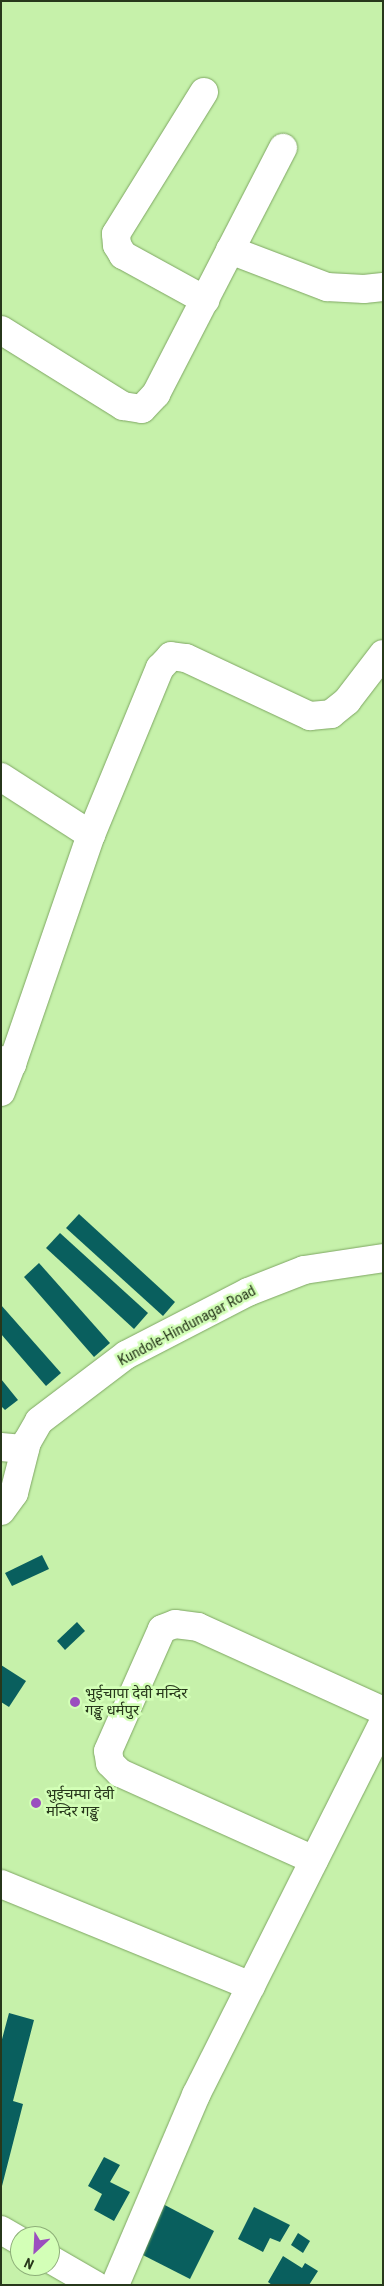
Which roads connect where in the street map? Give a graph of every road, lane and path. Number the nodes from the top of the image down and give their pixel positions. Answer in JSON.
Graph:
{"nodes":[{"id":1,"x":204,"y":92,"type":"dead end"},
{"id":2,"x":284,"y":148,"type":"dead end"},
{"id":3,"x":230,"y":250,"type":"junction"},
{"id":4,"x":383,"y":287,"type":"edge"},
{"id":5,"x":205,"y":300,"type":"junction"},
{"id":6,"x":1,"y":330,"type":"edge"},
{"id":7,"x":383,"y":654,"type":"edge"},
{"id":8,"x":1,"y":777,"type":"edge"},
{"id":9,"x":91,"y":835,"type":"junction"},
{"id":10,"x":6,"y":1062,"type":"edge"},
{"id":11,"x":1,"y":1092,"type":"edge"},
{"id":12,"x":383,"y":1258,"type":"edge"},
{"id":13,"x":13,"y":1448,"type":"edge"},
{"id":14,"x":1,"y":1511,"type":"edge"},
{"id":15,"x":383,"y":1711,"type":"edge"},
{"id":16,"x":383,"y":1723,"type":"edge"},
{"id":17,"x":314,"y":1860,"type":"junction"},
{"id":18,"x":1,"y":1884,"type":"edge"},
{"id":19,"x":250,"y":1986,"type":"junction"},
{"id":20,"x":60,"y":2265,"type":"edge"},
{"id":21,"x":95,"y":2285,"type":"edge"},
{"id":22,"x":114,"y":2285,"type":"edge"}],
"edges":[{"from":1,"to":5,"type":"street"},
{"from":2,"to":3,"type":"street"},
{"from":3,"to":4,"type":"street"},
{"from":3,"to":5,"type":"street"},
{"from":5,"to":6,"type":"street"},
{"from":7,"to":9,"type":"street"},
{"from":8,"to":9,"type":"street"},
{"from":9,"to":10,"type":"street"},
{"from":10,"to":11,"type":"street"},
{"from":12,"to":13,"type":"street","name":"Kundole-Hindunagar Road"},
{"from":13,"to":14,"type":"street","name":"Kundole-Hindunagar Road"},
{"from":15,"to":17,"type":"street"},
{"from":16,"to":17,"type":"street"},
{"from":17,"to":19,"type":"street"},
{"from":18,"to":19,"type":"street"},
{"from":19,"to":22,"type":"street"},
{"from":20,"to":21,"type":"street"}]}
